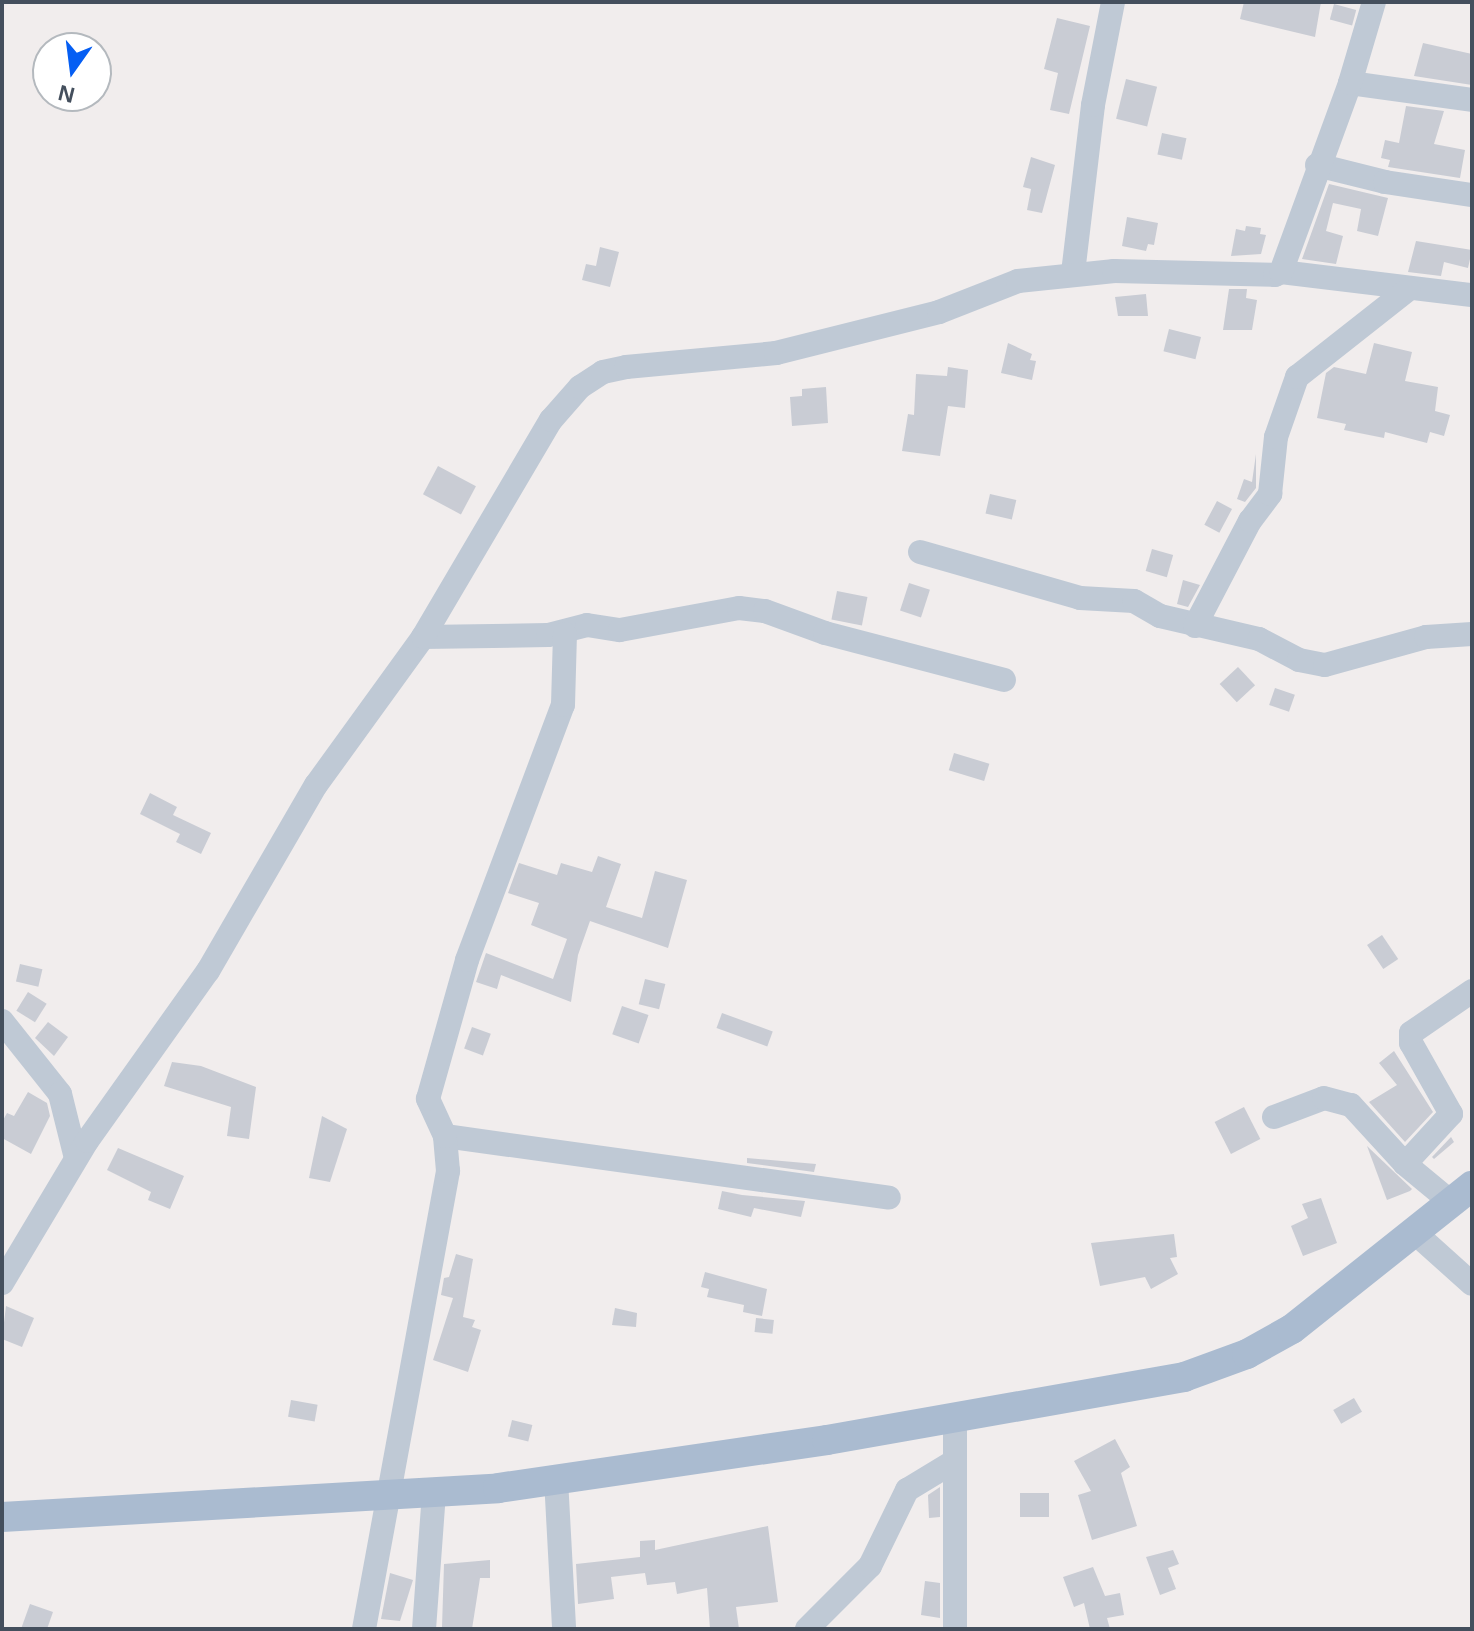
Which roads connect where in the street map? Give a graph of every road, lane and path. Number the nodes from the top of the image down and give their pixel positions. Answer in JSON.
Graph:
{"nodes":[{"id":1,"x":1113,"y":2,"type":"edge"},
{"id":2,"x":1374,"y":2,"type":"edge"},
{"id":3,"x":1350,"y":83,"type":"junction"},
{"id":4,"x":1472,"y":100,"type":"edge"},
{"id":5,"x":1317,"y":165,"type":"junction"},
{"id":6,"x":1472,"y":195,"type":"edge"},
{"id":7,"x":1281,"y":272,"type":"junction"},
{"id":8,"x":1073,"y":273,"type":"junction"},
{"id":9,"x":1409,"y":289,"type":"junction"},
{"id":10,"x":1472,"y":295,"type":"edge"},
{"id":11,"x":920,"y":552,"type":"dead end"},
{"id":12,"x":1195,"y":626,"type":"junction"},
{"id":13,"x":565,"y":634,"type":"junction"},
{"id":14,"x":1472,"y":634,"type":"edge"},
{"id":15,"x":423,"y":637,"type":"junction"},
{"id":16,"x":1004,"y":680,"type":"dead end"},
{"id":17,"x":1472,"y":991,"type":"edge"},
{"id":18,"x":2,"y":1021,"type":"edge"},
{"id":19,"x":1274,"y":1117,"type":"dead end"},
{"id":20,"x":445,"y":1136,"type":"junction"},
{"id":21,"x":76,"y":1158,"type":"junction"},
{"id":22,"x":1405,"y":1164,"type":"junction"},
{"id":23,"x":1461,"y":1194,"type":"edge"},
{"id":24,"x":889,"y":1198,"type":"dead end"},
{"id":25,"x":1414,"y":1232,"type":"junction"},
{"id":26,"x":2,"y":1283,"type":"edge"},
{"id":27,"x":1472,"y":1284,"type":"edge"},
{"id":28,"x":955,"y":1418,"type":"junction"},
{"id":29,"x":953,"y":1462,"type":"junction"},
{"id":30,"x":556,"y":1479,"type":"junction"},
{"id":31,"x":434,"y":1493,"type":"junction"},
{"id":32,"x":389,"y":1494,"type":"junction"},
{"id":33,"x":2,"y":1517,"type":"edge"},
{"id":34,"x":364,"y":1629,"type":"edge"},
{"id":35,"x":424,"y":1629,"type":"edge"},
{"id":36,"x":564,"y":1629,"type":"edge"},
{"id":37,"x":807,"y":1629,"type":"edge"},
{"id":38,"x":955,"y":1629,"type":"edge"}],
"edges":[{"from":1,"to":8,"type":"street"},
{"from":2,"to":3,"type":"street"},
{"from":3,"to":4,"type":"street"},
{"from":3,"to":5,"type":"street"},
{"from":5,"to":6,"type":"street"},
{"from":5,"to":7,"type":"street"},
{"from":7,"to":8,"type":"street"},
{"from":7,"to":9,"type":"street"},
{"from":8,"to":15,"type":"street"},
{"from":9,"to":10,"type":"street"},
{"from":9,"to":12,"type":"street"},
{"from":11,"to":12,"type":"street"},
{"from":12,"to":14,"type":"street"},
{"from":13,"to":15,"type":"street"},
{"from":13,"to":16,"type":"street"},
{"from":13,"to":20,"type":"street"},
{"from":15,"to":21,"type":"street"},
{"from":17,"to":22,"type":"street"},
{"from":18,"to":21,"type":"street"},
{"from":19,"to":22,"type":"street"},
{"from":20,"to":24,"type":"street"},
{"from":20,"to":32,"type":"street"},
{"from":21,"to":26,"type":"street"},
{"from":22,"to":23,"type":"street"},
{"from":23,"to":25,"type":"main road"},
{"from":25,"to":27,"type":"street"},
{"from":25,"to":28,"type":"main road"},
{"from":28,"to":29,"type":"street"},
{"from":28,"to":30,"type":"main road"},
{"from":29,"to":37,"type":"street"},
{"from":29,"to":38,"type":"street"},
{"from":30,"to":31,"type":"main road"},
{"from":30,"to":36,"type":"street"},
{"from":31,"to":32,"type":"main road"},
{"from":31,"to":35,"type":"street"},
{"from":32,"to":33,"type":"main road"},
{"from":32,"to":34,"type":"street"}]}
